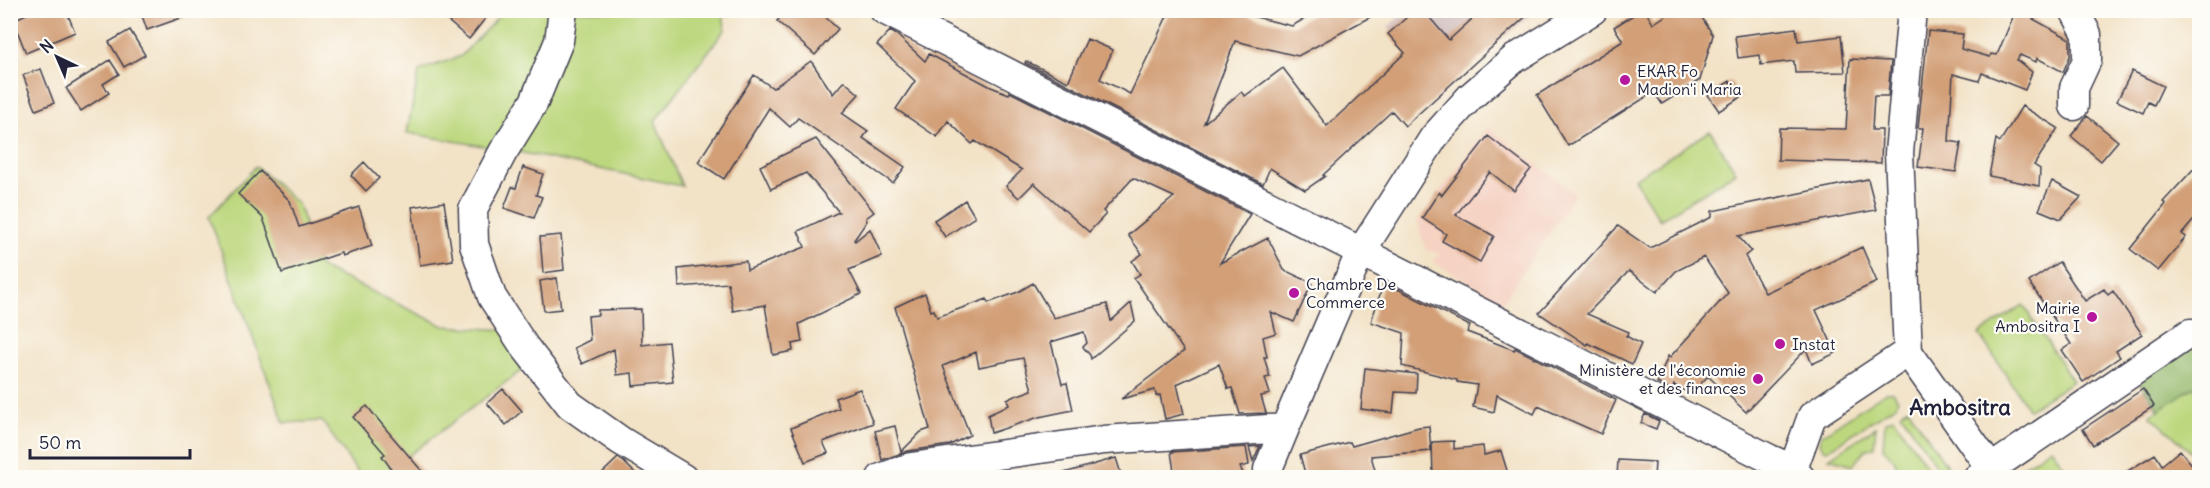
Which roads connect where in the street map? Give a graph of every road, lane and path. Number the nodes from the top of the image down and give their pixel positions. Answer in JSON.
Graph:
{"nodes":[{"id":1,"x":564,"y":10,"type":"edge"},
{"id":2,"x":884,"y":10,"type":"edge"},
{"id":3,"x":1593,"y":10,"type":"edge"},
{"id":4,"x":1912,"y":10,"type":"edge"},
{"id":5,"x":2074,"y":10,"type":"edge"},
{"id":6,"x":2074,"y":106,"type":"dead end"},
{"id":7,"x":1360,"y":253,"type":"junction"},
{"id":8,"x":2199,"y":334,"type":"edge"},
{"id":9,"x":1908,"y":352,"type":"junction"},
{"id":10,"x":1285,"y":428,"type":"junction"},
{"id":11,"x":1984,"y":473,"type":"edge"},
{"id":12,"x":1793,"y":475,"type":"edge"},
{"id":13,"x":683,"y":477,"type":"edge"},
{"id":14,"x":881,"y":477,"type":"edge"},
{"id":15,"x":1269,"y":477,"type":"edge"}],
"edges":[{"from":1,"to":13,"type":"street"},
{"from":2,"to":7,"type":"street"},
{"from":3,"to":7,"type":"street"},
{"from":4,"to":9,"type":"street"},
{"from":5,"to":6,"type":"street"},
{"from":7,"to":10,"type":"street"},
{"from":7,"to":12,"type":"street"},
{"from":8,"to":11,"type":"street"},
{"from":9,"to":11,"type":"street"},
{"from":9,"to":12,"type":"street"},
{"from":10,"to":14,"type":"street"},
{"from":10,"to":15,"type":"street"}]}
